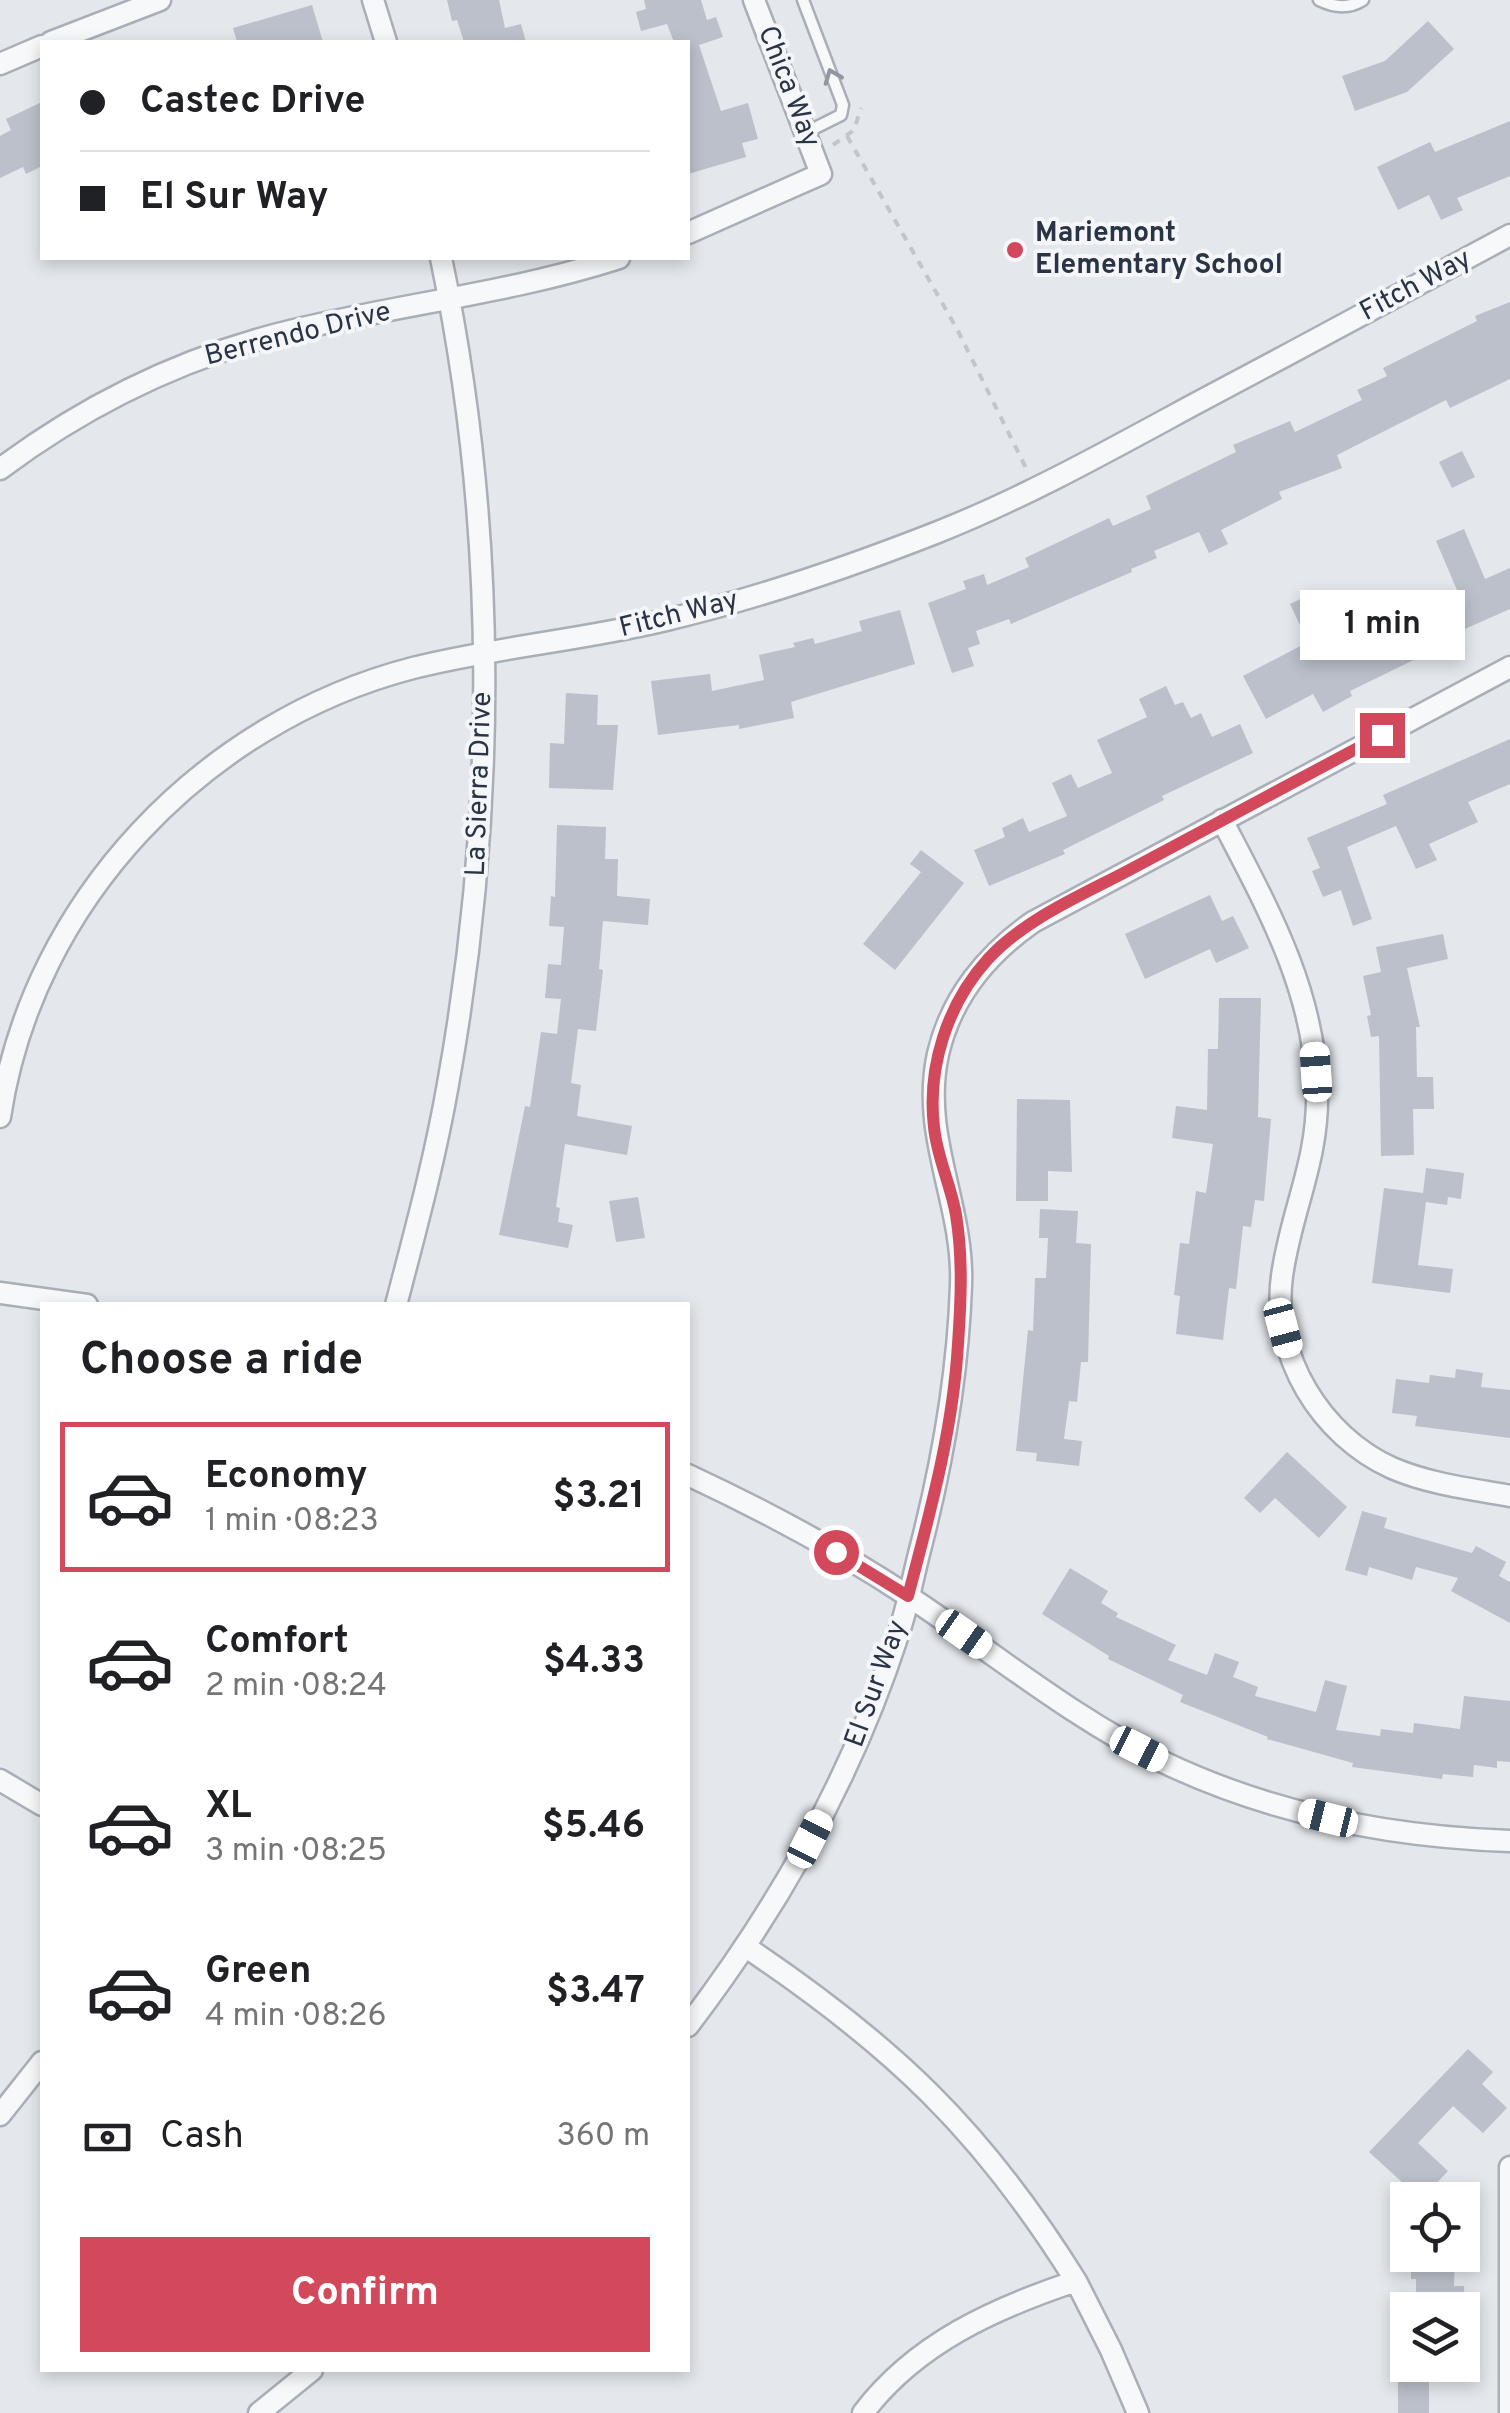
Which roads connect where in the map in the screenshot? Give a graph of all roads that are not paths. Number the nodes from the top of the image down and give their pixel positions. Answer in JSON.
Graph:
{"nodes":[{"id":1,"x":160,"y":0,"type":"edge"},
{"id":2,"x":374,"y":0,"type":"edge"},
{"id":3,"x":754,"y":0,"type":"edge"},
{"id":4,"x":803,"y":0,"type":"edge"},
{"id":5,"x":1320,"y":0,"type":"edge"},
{"id":6,"x":1363,"y":0,"type":"edge"},
{"id":7,"x":56,"y":40,"type":"edge"},
{"id":8,"x":385,"y":40,"type":"edge"},
{"id":9,"x":40,"y":47,"type":"edge"},
{"id":10,"x":0,"y":64,"type":"edge"},
{"id":11,"x":805,"y":133,"type":"junction"},
{"id":12,"x":690,"y":232,"type":"edge"},
{"id":13,"x":1510,"y":236,"type":"edge"},
{"id":14,"x":441,"y":260,"type":"edge"},
{"id":15,"x":612,"y":260,"type":"edge"},
{"id":16,"x":450,"y":300,"type":"junction"},
{"id":17,"x":0,"y":469,"type":"edge"},
{"id":18,"x":484,"y":654,"type":"junction"},
{"id":19,"x":1510,"y":667,"type":"edge"},
{"id":20,"x":1222,"y":820,"type":"junction"},
{"id":21,"x":0,"y":1117,"type":"edge"},
{"id":22,"x":0,"y":1293,"type":"edge"},
{"id":23,"x":64,"y":1302,"type":"edge"},
{"id":24,"x":397,"y":1302,"type":"edge"},
{"id":25,"x":690,"y":1476,"type":"edge"},
{"id":26,"x":1510,"y":1496,"type":"edge"},
{"id":27,"x":908,"y":1596,"type":"junction"},
{"id":28,"x":0,"y":1780,"type":"edge"},
{"id":29,"x":40,"y":1804,"type":"edge"},
{"id":30,"x":1510,"y":1841,"type":"edge"},
{"id":31,"x":746,"y":1947,"type":"junction"},
{"id":32,"x":690,"y":2023,"type":"edge"},
{"id":33,"x":40,"y":2065,"type":"edge"},
{"id":34,"x":0,"y":2115,"type":"edge"},
{"id":35,"x":1510,"y":2167,"type":"edge"},
{"id":36,"x":1076,"y":2281,"type":"junction"},
{"id":37,"x":309,"y":2372,"type":"edge"},
{"id":38,"x":258,"y":2413,"type":"edge"},
{"id":39,"x":863,"y":2413,"type":"edge"},
{"id":40,"x":1138,"y":2413,"type":"edge"},
{"id":41,"x":1510,"y":2413,"type":"edge"}],
"edges":[{"from":1,"to":7,"type":"street"},
{"from":2,"to":8,"type":"street"},
{"from":3,"to":11,"type":"street","name":"Chica Way"},
{"from":11,"to":4,"type":"lane","one_way":true},
{"from":5,"to":6,"type":"lane"},
{"from":9,"to":10,"type":"street"},
{"from":11,"to":12,"type":"street","name":"Chica Way"},
{"from":13,"to":18,"type":"street","name":"Fitch Way"},
{"from":14,"to":16,"type":"street","name":"La Sierra Drive"},
{"from":15,"to":16,"type":"street","name":"Berrendo Drive"},
{"from":16,"to":17,"type":"street","name":"Berrendo Drive"},
{"from":16,"to":18,"type":"street","name":"La Sierra Drive"},
{"from":18,"to":21,"type":"street","name":"Fitch Way"},
{"from":18,"to":24,"type":"street","name":"La Sierra Drive"},
{"from":19,"to":20,"type":"street","name":"El Sur Way"},
{"from":20,"to":26,"type":"street"},
{"from":20,"to":27,"type":"street","name":"El Sur Way"},
{"from":22,"to":23,"type":"street"},
{"from":25,"to":27,"type":"street"},
{"from":27,"to":30,"type":"street"},
{"from":27,"to":31,"type":"street","name":"El Sur Way"},
{"from":28,"to":29,"type":"street"},
{"from":31,"to":32,"type":"street","name":"El Sur Way"},
{"from":31,"to":36,"type":"street"},
{"from":33,"to":34,"type":"street"},
{"from":35,"to":41,"type":"street"},
{"from":36,"to":39,"type":"street"},
{"from":36,"to":40,"type":"street"},
{"from":37,"to":38,"type":"street"}]}
